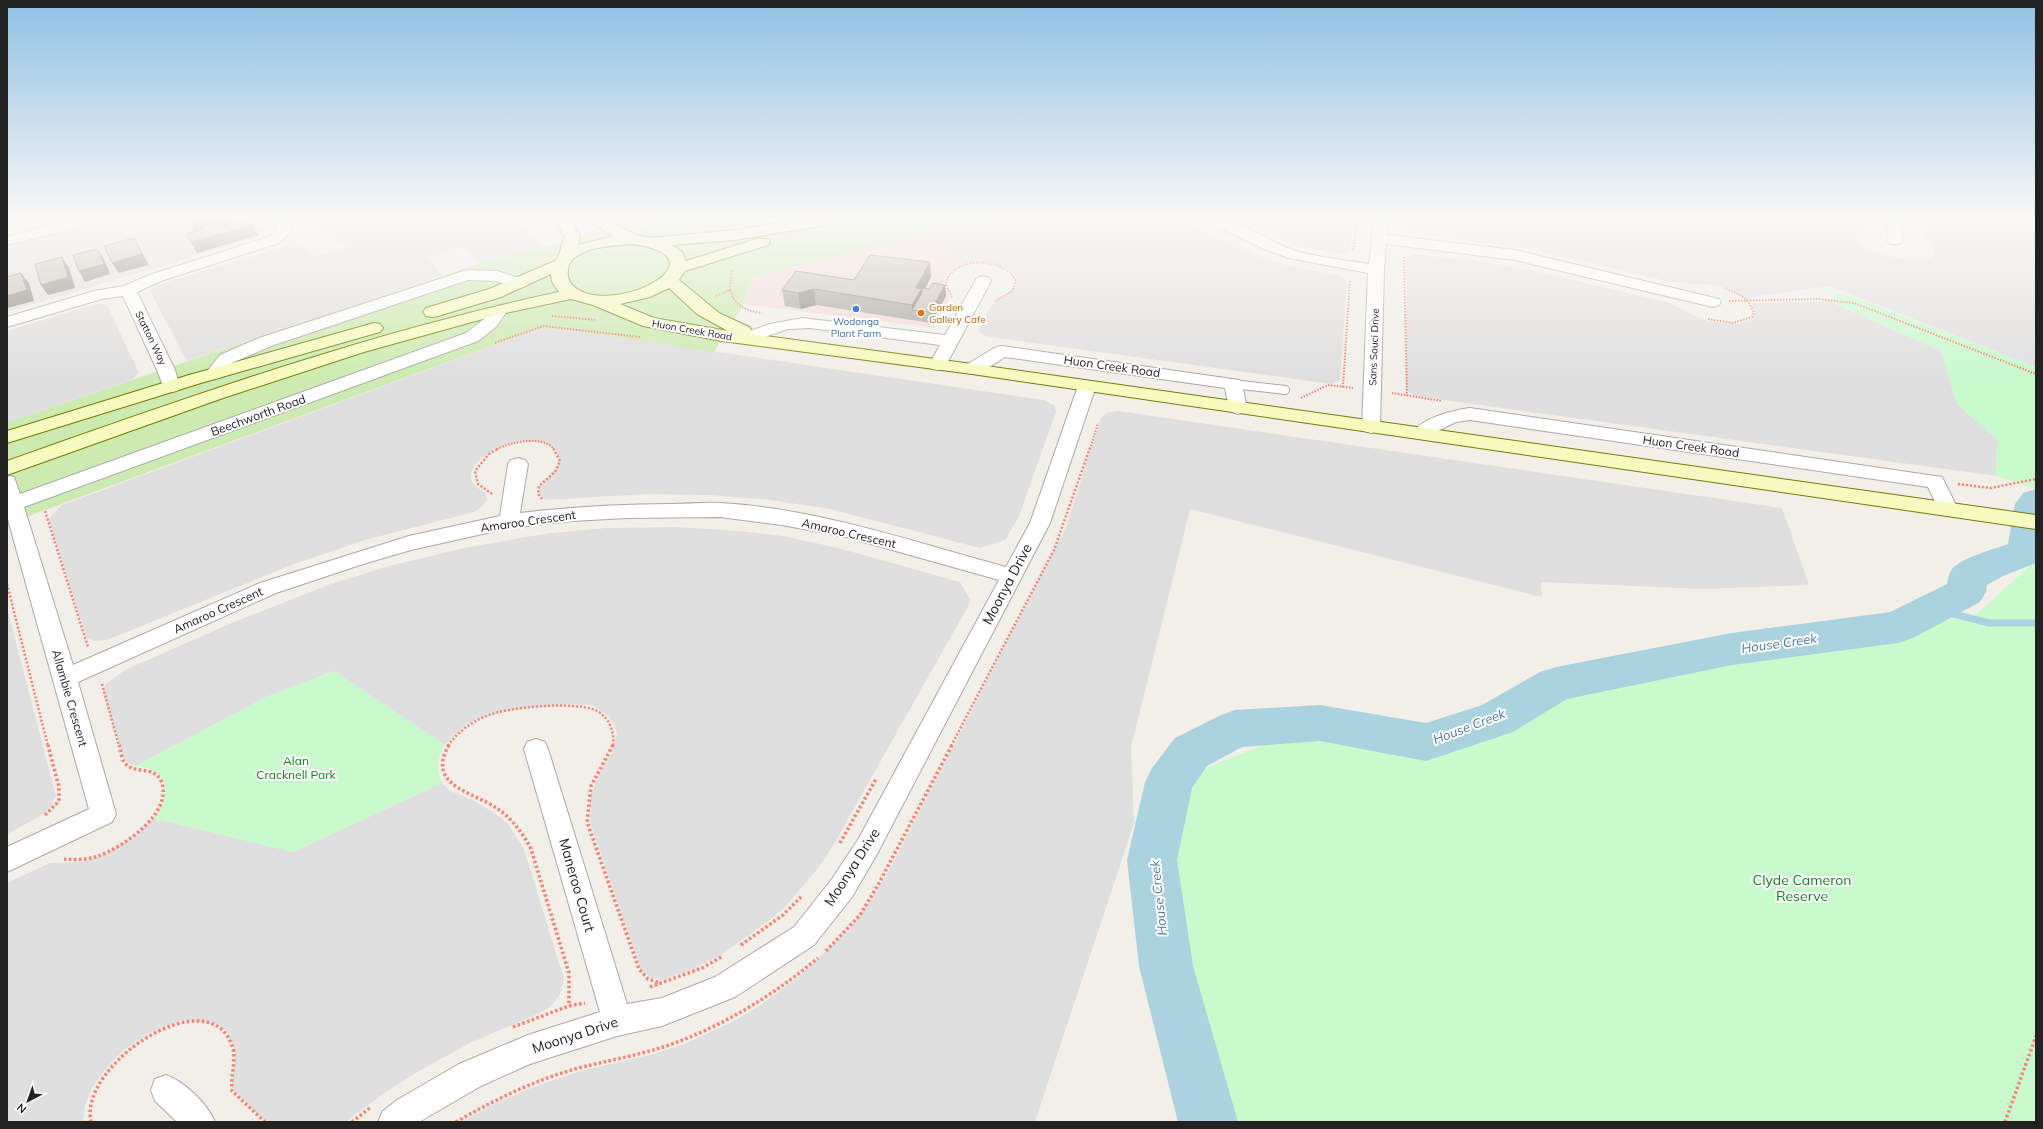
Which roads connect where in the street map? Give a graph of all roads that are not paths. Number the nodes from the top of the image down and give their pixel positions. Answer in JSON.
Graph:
{"nodes":[{"id":1,"x":175,"y":272,"type":"edge"},
{"id":2,"x":542,"y":272,"type":"edge"},
{"id":3,"x":559,"y":272,"type":"edge"},
{"id":4,"x":680,"y":272,"type":"edge"},
{"id":5,"x":1376,"y":272,"type":"edge"},
{"id":6,"x":1585,"y":272,"type":"edge"},
{"id":7,"x":674,"y":274,"type":"junction"},
{"id":8,"x":983,"y":281,"type":"dead end"},
{"id":9,"x":520,"y":283,"type":"junction"},
{"id":10,"x":128,"y":290,"type":"junction"},
{"id":11,"x":573,"y":294,"type":"junction"},
{"id":12,"x":596,"y":300,"type":"junction"},
{"id":13,"x":1713,"y":302,"type":"road end"},
{"id":14,"x":499,"y":311,"type":"junction"},
{"id":15,"x":7,"y":322,"type":"edge"},
{"id":16,"x":756,"y":335,"type":"junction"},
{"id":17,"x":949,"y":341,"type":"junction"},
{"id":18,"x":792,"y":344,"type":"junction"},
{"id":19,"x":938,"y":365,"type":"junction"},
{"id":20,"x":972,"y":369,"type":"junction"},
{"id":21,"x":214,"y":374,"type":"junction"},
{"id":22,"x":1233,"y":384,"type":"junction"},
{"id":23,"x":171,"y":387,"type":"junction"},
{"id":24,"x":1285,"y":390,"type":"dead end"},
{"id":25,"x":1085,"y":394,"type":"junction"},
{"id":26,"x":1238,"y":408,"type":"junction"},
{"id":27,"x":1371,"y":427,"type":"junction"},
{"id":28,"x":1421,"y":433,"type":"junction"},
{"id":29,"x":7,"y":437,"type":"edge"},
{"id":30,"x":518,"y":464,"type":"dead end"},
{"id":31,"x":7,"y":468,"type":"edge"},
{"id":32,"x":7,"y":482,"type":"edge"},
{"id":33,"x":13,"y":509,"type":"edge"},
{"id":34,"x":1948,"y":509,"type":"junction"},
{"id":35,"x":509,"y":521,"type":"junction"},
{"id":36,"x":2036,"y":522,"type":"edge"},
{"id":37,"x":1011,"y":576,"type":"junction"},
{"id":38,"x":65,"y":678,"type":"junction"},
{"id":39,"x":536,"y":748,"type":"dead end"},
{"id":40,"x":7,"y":860,"type":"edge"},
{"id":41,"x":614,"y":1009,"type":"junction"},
{"id":42,"x":166,"y":1090,"type":"dead end"},
{"id":43,"x":198,"y":1122,"type":"edge"},
{"id":44,"x":394,"y":1122,"type":"edge"}],
"edges":[{"from":1,"to":10,"type":"street"},
{"from":2,"to":9,"type":"main road"},
{"from":3,"to":11,"type":"main road"},
{"from":4,"to":7,"type":"main road"},
{"from":5,"to":27,"type":"street","name":"Sans Souci Drive"},
{"from":6,"to":13,"type":"street"},
{"from":7,"to":12,"type":"main road"},
{"from":7,"to":16,"type":"main road","name":"Huon Creek Road"},
{"from":8,"to":17,"type":"street"},
{"from":9,"to":21,"type":"main road"},
{"from":9,"to":21,"type":"street"},
{"from":10,"to":15,"type":"street"},
{"from":10,"to":23,"type":"street","name":"Statton Way"},
{"from":11,"to":12,"type":"main road"},
{"from":11,"to":14,"type":"main road"},
{"from":12,"to":18,"type":"main road","name":"Huon Creek Road"},
{"from":14,"to":31,"type":"main road"},
{"from":14,"to":33,"type":"street","name":"Beechworth Road"},
{"from":16,"to":17,"type":"street"},
{"from":16,"to":18,"type":"main road","name":"Huon Creek Road"},
{"from":17,"to":19,"type":"street"},
{"from":18,"to":19,"type":"main road","name":"Huon Creek Road"},
{"from":19,"to":20,"type":"main road","name":"Huon Creek Road"},
{"from":20,"to":22,"type":"street","name":"Huon Creek Road"},
{"from":20,"to":25,"type":"main road","name":"Huon Creek Road"},
{"from":21,"to":23,"type":"main road"},
{"from":22,"to":24,"type":"lane"},
{"from":22,"to":26,"type":"street"},
{"from":23,"to":29,"type":"main road"},
{"from":25,"to":26,"type":"main road","name":"Huon Creek Road"},
{"from":25,"to":37,"type":"street","name":"Moonya Drive"},
{"from":26,"to":27,"type":"main road","name":"Huon Creek Road"},
{"from":27,"to":28,"type":"main road","name":"Huon Creek Road"},
{"from":28,"to":34,"type":"main road","name":"Huon Creek Road"},
{"from":28,"to":34,"type":"street","name":"Huon Creek Road"},
{"from":30,"to":35,"type":"street"},
{"from":32,"to":33,"type":"street","name":"Allambie Crescent"},
{"from":33,"to":38,"type":"street","name":"Allambie Crescent"},
{"from":34,"to":36,"type":"main road","name":"Huon Creek Road"},
{"from":35,"to":37,"type":"street","name":"Amaroo Crescent"},
{"from":35,"to":38,"type":"street","name":"Amaroo Crescent"},
{"from":37,"to":41,"type":"street","name":"Moonya Drive"},
{"from":38,"to":40,"type":"street","name":"Allambie Crescent"},
{"from":39,"to":41,"type":"street","name":"Maneroo Court"},
{"from":41,"to":44,"type":"street","name":"Moonya Drive"},
{"from":42,"to":43,"type":"street"}]}
